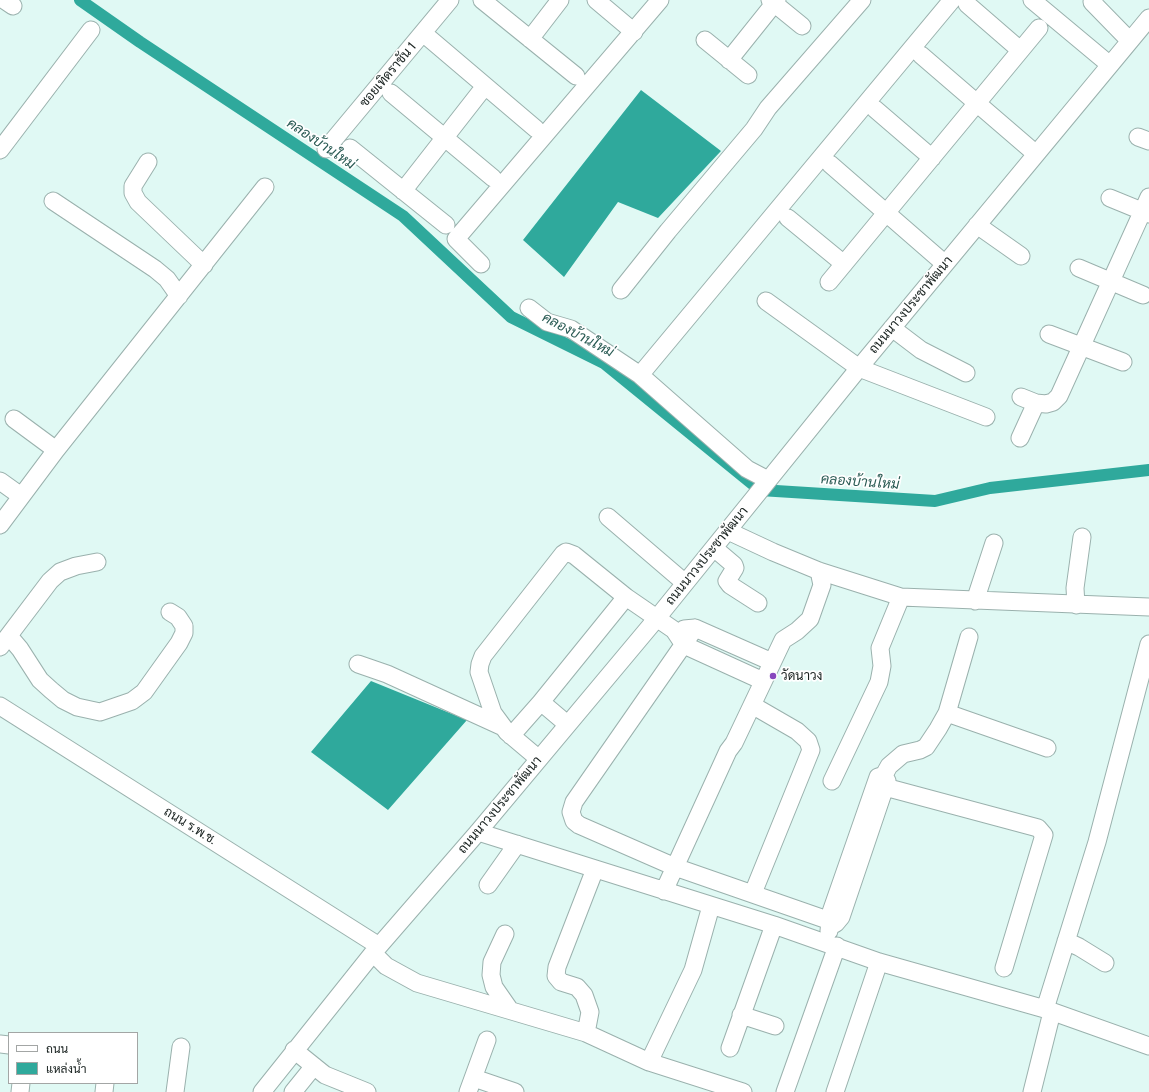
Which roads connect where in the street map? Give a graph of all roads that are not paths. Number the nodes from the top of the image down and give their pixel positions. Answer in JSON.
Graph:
{"nodes":[{"id":1,"x":450,"y":0,"type":"edge"},
{"id":2,"x":482,"y":0,"type":"edge"},
{"id":3,"x":560,"y":0,"type":"edge"},
{"id":4,"x":596,"y":0,"type":"edge"},
{"id":5,"x":660,"y":0,"type":"edge"},
{"id":6,"x":862,"y":0,"type":"edge"},
{"id":7,"x":1032,"y":0,"type":"edge"},
{"id":8,"x":774,"y":1,"type":"edge"},
{"id":9,"x":1092,"y":1,"type":"edge"},
{"id":10,"x":959,"y":2,"type":"edge"},
{"id":11,"x":1149,"y":18,"type":"edge"},
{"id":12,"x":802,"y":26,"type":"dead end"},
{"id":13,"x":1039,"y":28,"type":"dead end"},
{"id":14,"x":91,"y":30,"type":"dead end"},
{"id":15,"x":634,"y":32,"type":"junction"},
{"id":16,"x":423,"y":33,"type":"junction"},
{"id":17,"x":530,"y":39,"type":"junction"},
{"id":18,"x":704,"y":40,"type":"dead end"},
{"id":19,"x":1130,"y":41,"type":"junction"},
{"id":20,"x":1020,"y":50,"type":"junction"},
{"id":21,"x":921,"y":55,"type":"dead end"},
{"id":22,"x":728,"y":60,"type":"junction"},
{"id":23,"x":1110,"y":65,"type":"junction"},
{"id":24,"x":748,"y":75,"type":"dead end"},
{"id":25,"x":576,"y":76,"type":"dead end"},
{"id":26,"x":485,"y":86,"type":"junction"},
{"id":27,"x":391,"y":93,"type":"dead end"},
{"id":28,"x":976,"y":103,"type":"junction"},
{"id":29,"x":875,"y":109,"type":"dead end"},
{"id":30,"x":536,"y":129,"type":"dead end"},
{"id":31,"x":444,"y":137,"type":"junction"},
{"id":32,"x":350,"y":148,"type":"dead end"},
{"id":33,"x":326,"y":149,"type":"dead end"},
{"id":34,"x":0,"y":150,"type":"edge"},
{"id":35,"x":1036,"y":154,"type":"junction"},
{"id":36,"x":932,"y":158,"type":"junction"},
{"id":37,"x":148,"y":162,"type":"dead end"},
{"id":38,"x":830,"y":164,"type":"dead end"},
{"id":39,"x":493,"y":178,"type":"dead end"},
{"id":40,"x":265,"y":187,"type":"dead end"},
{"id":41,"x":403,"y":191,"type":"junction"},
{"id":42,"x":1110,"y":198,"type":"dead end"},
{"id":43,"x":52,"y":201,"type":"dead end"},
{"id":44,"x":1147,"y":208,"type":"edge"},
{"id":45,"x":886,"y":213,"type":"junction"},
{"id":46,"x":788,"y":218,"type":"dead end"},
{"id":47,"x":446,"y":225,"type":"dead end"},
{"id":48,"x":977,"y":226,"type":"junction"},
{"id":49,"x":1021,"y":256,"type":"dead end"},
{"id":50,"x":481,"y":264,"type":"dead end"},
{"id":51,"x":844,"y":264,"type":"junction"},
{"id":52,"x":945,"y":264,"type":"junction"},
{"id":53,"x":204,"y":265,"type":"junction"},
{"id":54,"x":1079,"y":268,"type":"dead end"},
{"id":55,"x":829,"y":282,"type":"dead end"},
{"id":56,"x":1111,"y":282,"type":"junction"},
{"id":57,"x":621,"y":290,"type":"dead end"},
{"id":58,"x":1143,"y":295,"type":"dead end"},
{"id":59,"x":179,"y":296,"type":"junction"},
{"id":60,"x":766,"y":301,"type":"dead end"},
{"id":61,"x":529,"y":308,"type":"dead end"},
{"id":62,"x":892,"y":328,"type":"junction"},
{"id":63,"x":1049,"y":334,"type":"dead end"},
{"id":64,"x":1081,"y":348,"type":"junction"},
{"id":65,"x":1122,"y":362,"type":"dead end"},
{"id":66,"x":859,"y":368,"type":"junction"},
{"id":67,"x":966,"y":373,"type":"dead end"},
{"id":68,"x":640,"y":375,"type":"junction"},
{"id":69,"x":986,"y":417,"type":"dead end"},
{"id":70,"x":14,"y":419,"type":"dead end"},
{"id":71,"x":1020,"y":438,"type":"dead end"},
{"id":72,"x":56,"y":450,"type":"junction"},
{"id":73,"x":0,"y":481,"type":"edge"},
{"id":74,"x":767,"y":481,"type":"junction"},
{"id":75,"x":22,"y":496,"type":"junction"},
{"id":76,"x":608,"y":517,"type":"dead end"},
{"id":77,"x":0,"y":525,"type":"edge"},
{"id":78,"x":728,"y":531,"type":"junction"},
{"id":79,"x":1082,"y":537,"type":"dead end"},
{"id":80,"x":994,"y":543,"type":"dead end"},
{"id":81,"x":714,"y":548,"type":"junction"},
{"id":82,"x":97,"y":562,"type":"dead end"},
{"id":83,"x":819,"y":571,"type":"junction"},
{"id":84,"x":685,"y":583,"type":"junction"},
{"id":85,"x":626,"y":597,"type":"junction"},
{"id":86,"x":901,"y":597,"type":"junction"},
{"id":87,"x":975,"y":601,"type":"junction"},
{"id":88,"x":758,"y":602,"type":"dead end"},
{"id":89,"x":1076,"y":605,"type":"junction"},
{"id":90,"x":1149,"y":607,"type":"edge"},
{"id":91,"x":170,"y":612,"type":"dead end"},
{"id":92,"x":657,"y":618,"type":"junction"},
{"id":93,"x":695,"y":628,"type":"junction"},
{"id":94,"x":674,"y":630,"type":"junction"},
{"id":95,"x":969,"y":637,"type":"dead end"},
{"id":96,"x":4,"y":642,"type":"edge"},
{"id":97,"x":1149,"y":644,"type":"edge"},
{"id":98,"x":684,"y":645,"type":"junction"},
{"id":99,"x":772,"y":662,"type":"junction"},
{"id":100,"x":358,"y":664,"type":"dead end"},
{"id":101,"x":763,"y":681,"type":"junction"},
{"id":102,"x":541,"y":702,"type":"junction"},
{"id":103,"x":752,"y":705,"type":"junction"},
{"id":104,"x":0,"y":706,"type":"edge"},
{"id":105,"x":946,"y":713,"type":"junction"},
{"id":106,"x":567,"y":724,"type":"junction"},
{"id":107,"x":506,"y":731,"type":"junction"},
{"id":108,"x":1047,"y":748,"type":"dead end"},
{"id":109,"x":539,"y":759,"type":"junction"},
{"id":110,"x":832,"y":781,"type":"dead end"},
{"id":111,"x":884,"y":781,"type":"junction"},
{"id":112,"x":478,"y":832,"type":"junction"},
{"id":113,"x":517,"y":844,"type":"junction"},
{"id":114,"x":675,"y":867,"type":"junction"},
{"id":115,"x":595,"y":869,"type":"junction"},
{"id":116,"x":488,"y":885,"type":"dead end"},
{"id":117,"x":664,"y":892,"type":"junction"},
{"id":118,"x":753,"y":893,"type":"junction"},
{"id":119,"x":711,"y":906,"type":"junction"},
{"id":120,"x":832,"y":923,"type":"junction"},
{"id":121,"x":774,"y":925,"type":"junction"},
{"id":122,"x":505,"y":934,"type":"dead end"},
{"id":123,"x":1066,"y":941,"type":"junction"},
{"id":124,"x":830,"y":944,"type":"junction"},
{"id":125,"x":376,"y":950,"type":"junction"},
{"id":126,"x":880,"y":962,"type":"junction"},
{"id":127,"x":1105,"y":964,"type":"dead end"},
{"id":128,"x":1004,"y":968,"type":"dead end"},
{"id":129,"x":510,"y":1010,"type":"junction"},
{"id":130,"x":1048,"y":1010,"type":"junction"},
{"id":131,"x":741,"y":1016,"type":"junction"},
{"id":132,"x":776,"y":1026,"type":"dead end"},
{"id":133,"x":586,"y":1033,"type":"junction"},
{"id":134,"x":487,"y":1040,"type":"dead end"},
{"id":135,"x":1149,"y":1046,"type":"edge"},
{"id":136,"x":181,"y":1047,"type":"dead end"},
{"id":137,"x":730,"y":1048,"type":"dead end"},
{"id":138,"x":294,"y":1050,"type":"junction"},
{"id":139,"x":649,"y":1062,"type":"junction"},
{"id":140,"x":314,"y":1066,"type":"junction"},
{"id":141,"x":471,"y":1085,"type":"edge"},
{"id":142,"x":175,"y":1092,"type":"edge"},
{"id":143,"x":262,"y":1092,"type":"edge"},
{"id":144,"x":293,"y":1092,"type":"edge"},
{"id":145,"x":367,"y":1092,"type":"edge"},
{"id":146,"x":515,"y":1092,"type":"edge"},
{"id":147,"x":743,"y":1092,"type":"edge"},
{"id":148,"x":785,"y":1092,"type":"edge"},
{"id":149,"x":834,"y":1092,"type":"edge"},
{"id":150,"x":1032,"y":1092,"type":"edge"}],
"edges":[{"from":1,"to":16,"type":"street","name":"ซอยเทิดราชัน 1"},
{"from":2,"to":17,"type":"street"},
{"from":3,"to":17,"type":"street"},
{"from":4,"to":15,"type":"street"},
{"from":5,"to":15,"type":"street"},
{"from":6,"to":57,"type":"street"},
{"from":7,"to":23,"type":"street"},
{"from":8,"to":12,"type":"street"},
{"from":8,"to":22,"type":"street"},
{"from":9,"to":19,"type":"street"},
{"from":10,"to":20,"type":"street"},
{"from":10,"to":68,"type":"street"},
{"from":11,"to":19,"type":"street","name":"ถนนนาวงประชาพัฒนา"},
{"from":13,"to":20,"type":"street"},
{"from":14,"to":34,"type":"street"},
{"from":15,"to":50,"type":"street"},
{"from":16,"to":26,"type":"street"},
{"from":16,"to":33,"type":"street","name":"ซอยเทิดราชัน 1"},
{"from":17,"to":25,"type":"street"},
{"from":18,"to":22,"type":"street"},
{"from":19,"to":23,"type":"street","name":"ถนนนาวงประชาพัฒนา"},
{"from":20,"to":28,"type":"street"},
{"from":21,"to":28,"type":"street"},
{"from":22,"to":24,"type":"street"},
{"from":23,"to":35,"type":"street","name":"ถนนนาวงประชาพัฒนา"},
{"from":26,"to":30,"type":"street"},
{"from":26,"to":31,"type":"street"},
{"from":27,"to":31,"type":"street"},
{"from":28,"to":35,"type":"street"},
{"from":28,"to":36,"type":"street"},
{"from":29,"to":36,"type":"street"},
{"from":31,"to":39,"type":"street"},
{"from":31,"to":41,"type":"street"},
{"from":32,"to":41,"type":"street"},
{"from":35,"to":48,"type":"street","name":"ถนนนาวงประชาพัฒนา"},
{"from":36,"to":45,"type":"street"},
{"from":37,"to":53,"type":"street"},
{"from":38,"to":45,"type":"street"},
{"from":40,"to":53,"type":"street"},
{"from":41,"to":47,"type":"street"},
{"from":42,"to":44,"type":"street"},
{"from":43,"to":59,"type":"street"},
{"from":44,"to":56,"type":"street"},
{"from":45,"to":51,"type":"street"},
{"from":45,"to":52,"type":"street"},
{"from":46,"to":51,"type":"street"},
{"from":48,"to":49,"type":"street"},
{"from":48,"to":52,"type":"street","name":"ถนนนาวงประชาพัฒนา"},
{"from":51,"to":55,"type":"street"},
{"from":52,"to":62,"type":"street","name":"ถนนนาวงประชาพัฒนา"},
{"from":53,"to":59,"type":"street"},
{"from":54,"to":56,"type":"street"},
{"from":56,"to":58,"type":"street"},
{"from":56,"to":64,"type":"street"},
{"from":59,"to":72,"type":"street"},
{"from":60,"to":66,"type":"street"},
{"from":61,"to":68,"type":"street"},
{"from":62,"to":66,"type":"street","name":"ถนนนาวงประชาพัฒนา"},
{"from":62,"to":67,"type":"street"},
{"from":63,"to":64,"type":"street"},
{"from":64,"to":65,"type":"street"},
{"from":64,"to":71,"type":"street"},
{"from":66,"to":69,"type":"street"},
{"from":66,"to":74,"type":"street","name":"ถนนนาวงประชาพัฒนา"},
{"from":68,"to":74,"type":"street"},
{"from":70,"to":72,"type":"street"},
{"from":72,"to":75,"type":"street"},
{"from":73,"to":75,"type":"street"},
{"from":74,"to":78,"type":"street","name":"ถนนนาวงประชาพัฒนา"},
{"from":75,"to":77,"type":"street"},
{"from":76,"to":84,"type":"street"},
{"from":78,"to":81,"type":"street","name":"ถนนนาวงประชาพัฒนา"},
{"from":78,"to":83,"type":"street"},
{"from":79,"to":89,"type":"street"},
{"from":80,"to":87,"type":"street"},
{"from":81,"to":84,"type":"street","name":"ถนนนาวงประชาพัฒนา"},
{"from":81,"to":88,"type":"street"},
{"from":82,"to":96,"type":"street"},
{"from":83,"to":86,"type":"street"},
{"from":83,"to":99,"type":"street"},
{"from":84,"to":92,"type":"street","name":"ถนนนาวงประชาพัฒนา"},
{"from":85,"to":92,"type":"street"},
{"from":85,"to":102,"type":"street"},
{"from":85,"to":107,"type":"street"},
{"from":86,"to":87,"type":"street"},
{"from":86,"to":110,"type":"street"},
{"from":87,"to":89,"type":"street"},
{"from":89,"to":90,"type":"street"},
{"from":91,"to":96,"type":"street"},
{"from":92,"to":94,"type":"street"},
{"from":92,"to":106,"type":"street","name":"ถนนนาวงประชาพัฒนา"},
{"from":93,"to":94,"type":"street"},
{"from":93,"to":98,"type":"street"},
{"from":93,"to":99,"type":"street"},
{"from":94,"to":98,"type":"street"},
{"from":95,"to":105,"type":"street"},
{"from":97,"to":123,"type":"street"},
{"from":98,"to":101,"type":"street"},
{"from":98,"to":114,"type":"street"},
{"from":99,"to":101,"type":"street"},
{"from":100,"to":107,"type":"street"},
{"from":101,"to":103,"type":"street"},
{"from":102,"to":106,"type":"street"},
{"from":102,"to":107,"type":"street"},
{"from":103,"to":114,"type":"street"},
{"from":103,"to":118,"type":"street"},
{"from":104,"to":125,"type":"street","name":"ถนน ร.พ.ช."},
{"from":105,"to":108,"type":"street"},
{"from":105,"to":111,"type":"street"},
{"from":106,"to":109,"type":"street","name":"ถนนนาวงประชาพัฒนา"},
{"from":107,"to":109,"type":"street"},
{"from":109,"to":112,"type":"street","name":"ถนนนาวงประชาพัฒนา"},
{"from":111,"to":120,"type":"street"},
{"from":111,"to":128,"type":"street"},
{"from":112,"to":113,"type":"street"},
{"from":112,"to":125,"type":"street","name":"ถนนนาวงประชาพัฒนา"},
{"from":113,"to":115,"type":"street"},
{"from":113,"to":116,"type":"street"},
{"from":114,"to":117,"type":"street"},
{"from":114,"to":118,"type":"street"},
{"from":115,"to":117,"type":"street"},
{"from":115,"to":133,"type":"street"},
{"from":117,"to":119,"type":"street"},
{"from":118,"to":120,"type":"street"},
{"from":119,"to":121,"type":"street"},
{"from":119,"to":139,"type":"street"},
{"from":120,"to":124,"type":"street"},
{"from":121,"to":124,"type":"street"},
{"from":121,"to":131,"type":"street"},
{"from":122,"to":129,"type":"street"},
{"from":123,"to":127,"type":"street"},
{"from":123,"to":130,"type":"street"},
{"from":124,"to":126,"type":"street"},
{"from":124,"to":148,"type":"street"},
{"from":125,"to":129,"type":"street","name":"ถนน ร.พ.ช."},
{"from":125,"to":138,"type":"street","name":"ถนนนาวงประชาพัฒนา"},
{"from":126,"to":130,"type":"street"},
{"from":126,"to":149,"type":"street"},
{"from":129,"to":133,"type":"street","name":"ถนน ร.พ.ช."},
{"from":130,"to":135,"type":"street"},
{"from":130,"to":150,"type":"street"},
{"from":131,"to":132,"type":"street"},
{"from":131,"to":137,"type":"street"},
{"from":133,"to":139,"type":"street","name":"ถนน ร.พ.ช."},
{"from":134,"to":141,"type":"street"},
{"from":136,"to":142,"type":"street"},
{"from":138,"to":140,"type":"street"},
{"from":138,"to":143,"type":"street","name":"ถนนนาวงประชาพัฒนา"},
{"from":139,"to":147,"type":"street","name":"ถนน ร.พ.ช."},
{"from":140,"to":144,"type":"street"},
{"from":140,"to":145,"type":"street"},
{"from":141,"to":146,"type":"street"}]}
